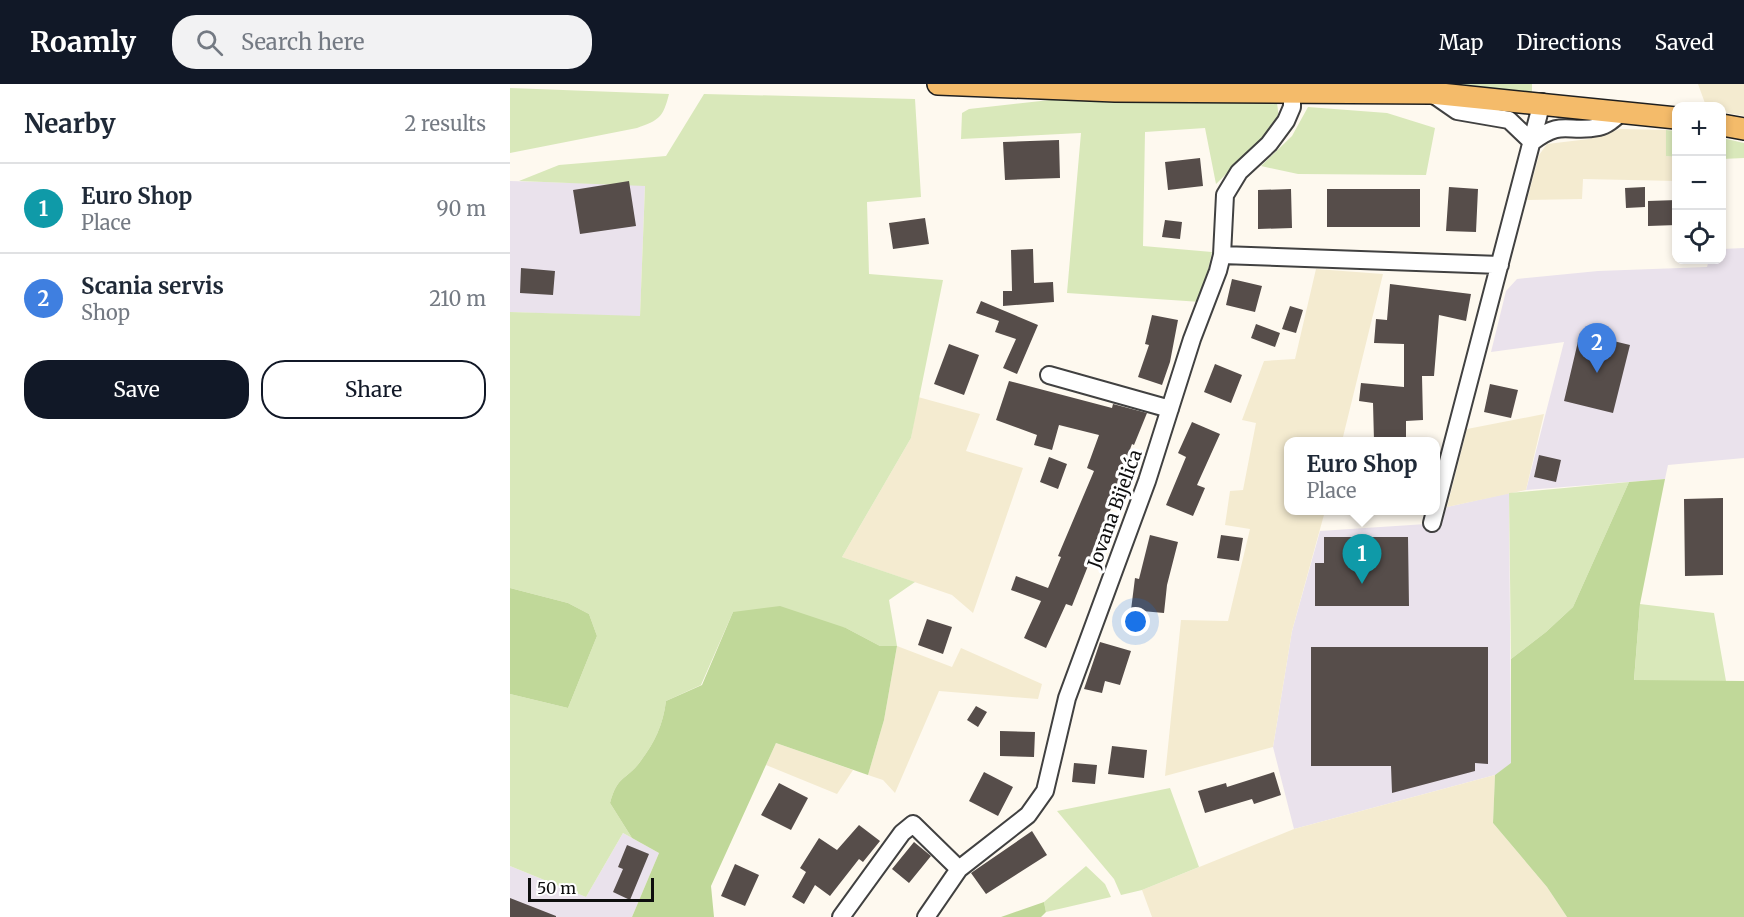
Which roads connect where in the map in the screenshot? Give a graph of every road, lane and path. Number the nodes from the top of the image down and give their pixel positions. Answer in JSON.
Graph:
{"nodes":[{"id":1,"x":938,"y":84,"type":"edge"},
{"id":2,"x":1218,"y":87,"type":"edge"},
{"id":3,"x":1292,"y":90,"type":"junction"},
{"id":4,"x":1431,"y":93,"type":"junction"},
{"id":5,"x":1542,"y":102,"type":"junction"},
{"id":6,"x":1623,"y":111,"type":"junction"},
{"id":7,"x":1672,"y":117,"type":"edge"},
{"id":8,"x":1726,"y":126,"type":"edge"},
{"id":9,"x":1744,"y":129,"type":"edge"},
{"id":10,"x":1532,"y":142,"type":"junction"},
{"id":11,"x":1222,"y":255,"type":"junction"},
{"id":12,"x":1500,"y":265,"type":"junction"},
{"id":13,"x":1049,"y":375,"type":"dead end"},
{"id":14,"x":1170,"y":410,"type":"junction"},
{"id":15,"x":1440,"y":494,"type":"edge"},
{"id":16,"x":1434,"y":515,"type":"edge"},
{"id":17,"x":1432,"y":524,"type":"dead end"},
{"id":18,"x":959,"y":870,"type":"junction"},
{"id":19,"x":841,"y":917,"type":"edge"},
{"id":20,"x":926,"y":917,"type":"edge"}],
"edges":[{"from":1,"to":2,"type":"main road"},
{"from":2,"to":3,"type":"main road"},
{"from":3,"to":4,"type":"main road"},
{"from":3,"to":11,"type":"street","name":"Jovana Bijelića"},
{"from":4,"to":5,"type":"main road"},
{"from":4,"to":10,"type":"street"},
{"from":5,"to":6,"type":"main road"},
{"from":5,"to":10,"type":"street"},
{"from":6,"to":7,"type":"main road"},
{"from":6,"to":10,"type":"street"},
{"from":8,"to":9,"type":"main road"},
{"from":10,"to":12,"type":"street"},
{"from":11,"to":12,"type":"street"},
{"from":11,"to":14,"type":"street","name":"Jovana Bijelića"},
{"from":12,"to":15,"type":"street"},
{"from":13,"to":14,"type":"street"},
{"from":14,"to":18,"type":"street","name":"Jovana Bijelića"},
{"from":16,"to":17,"type":"street"},
{"from":18,"to":19,"type":"street"},
{"from":18,"to":20,"type":"street","name":"Jovana Bijelića"}]}
